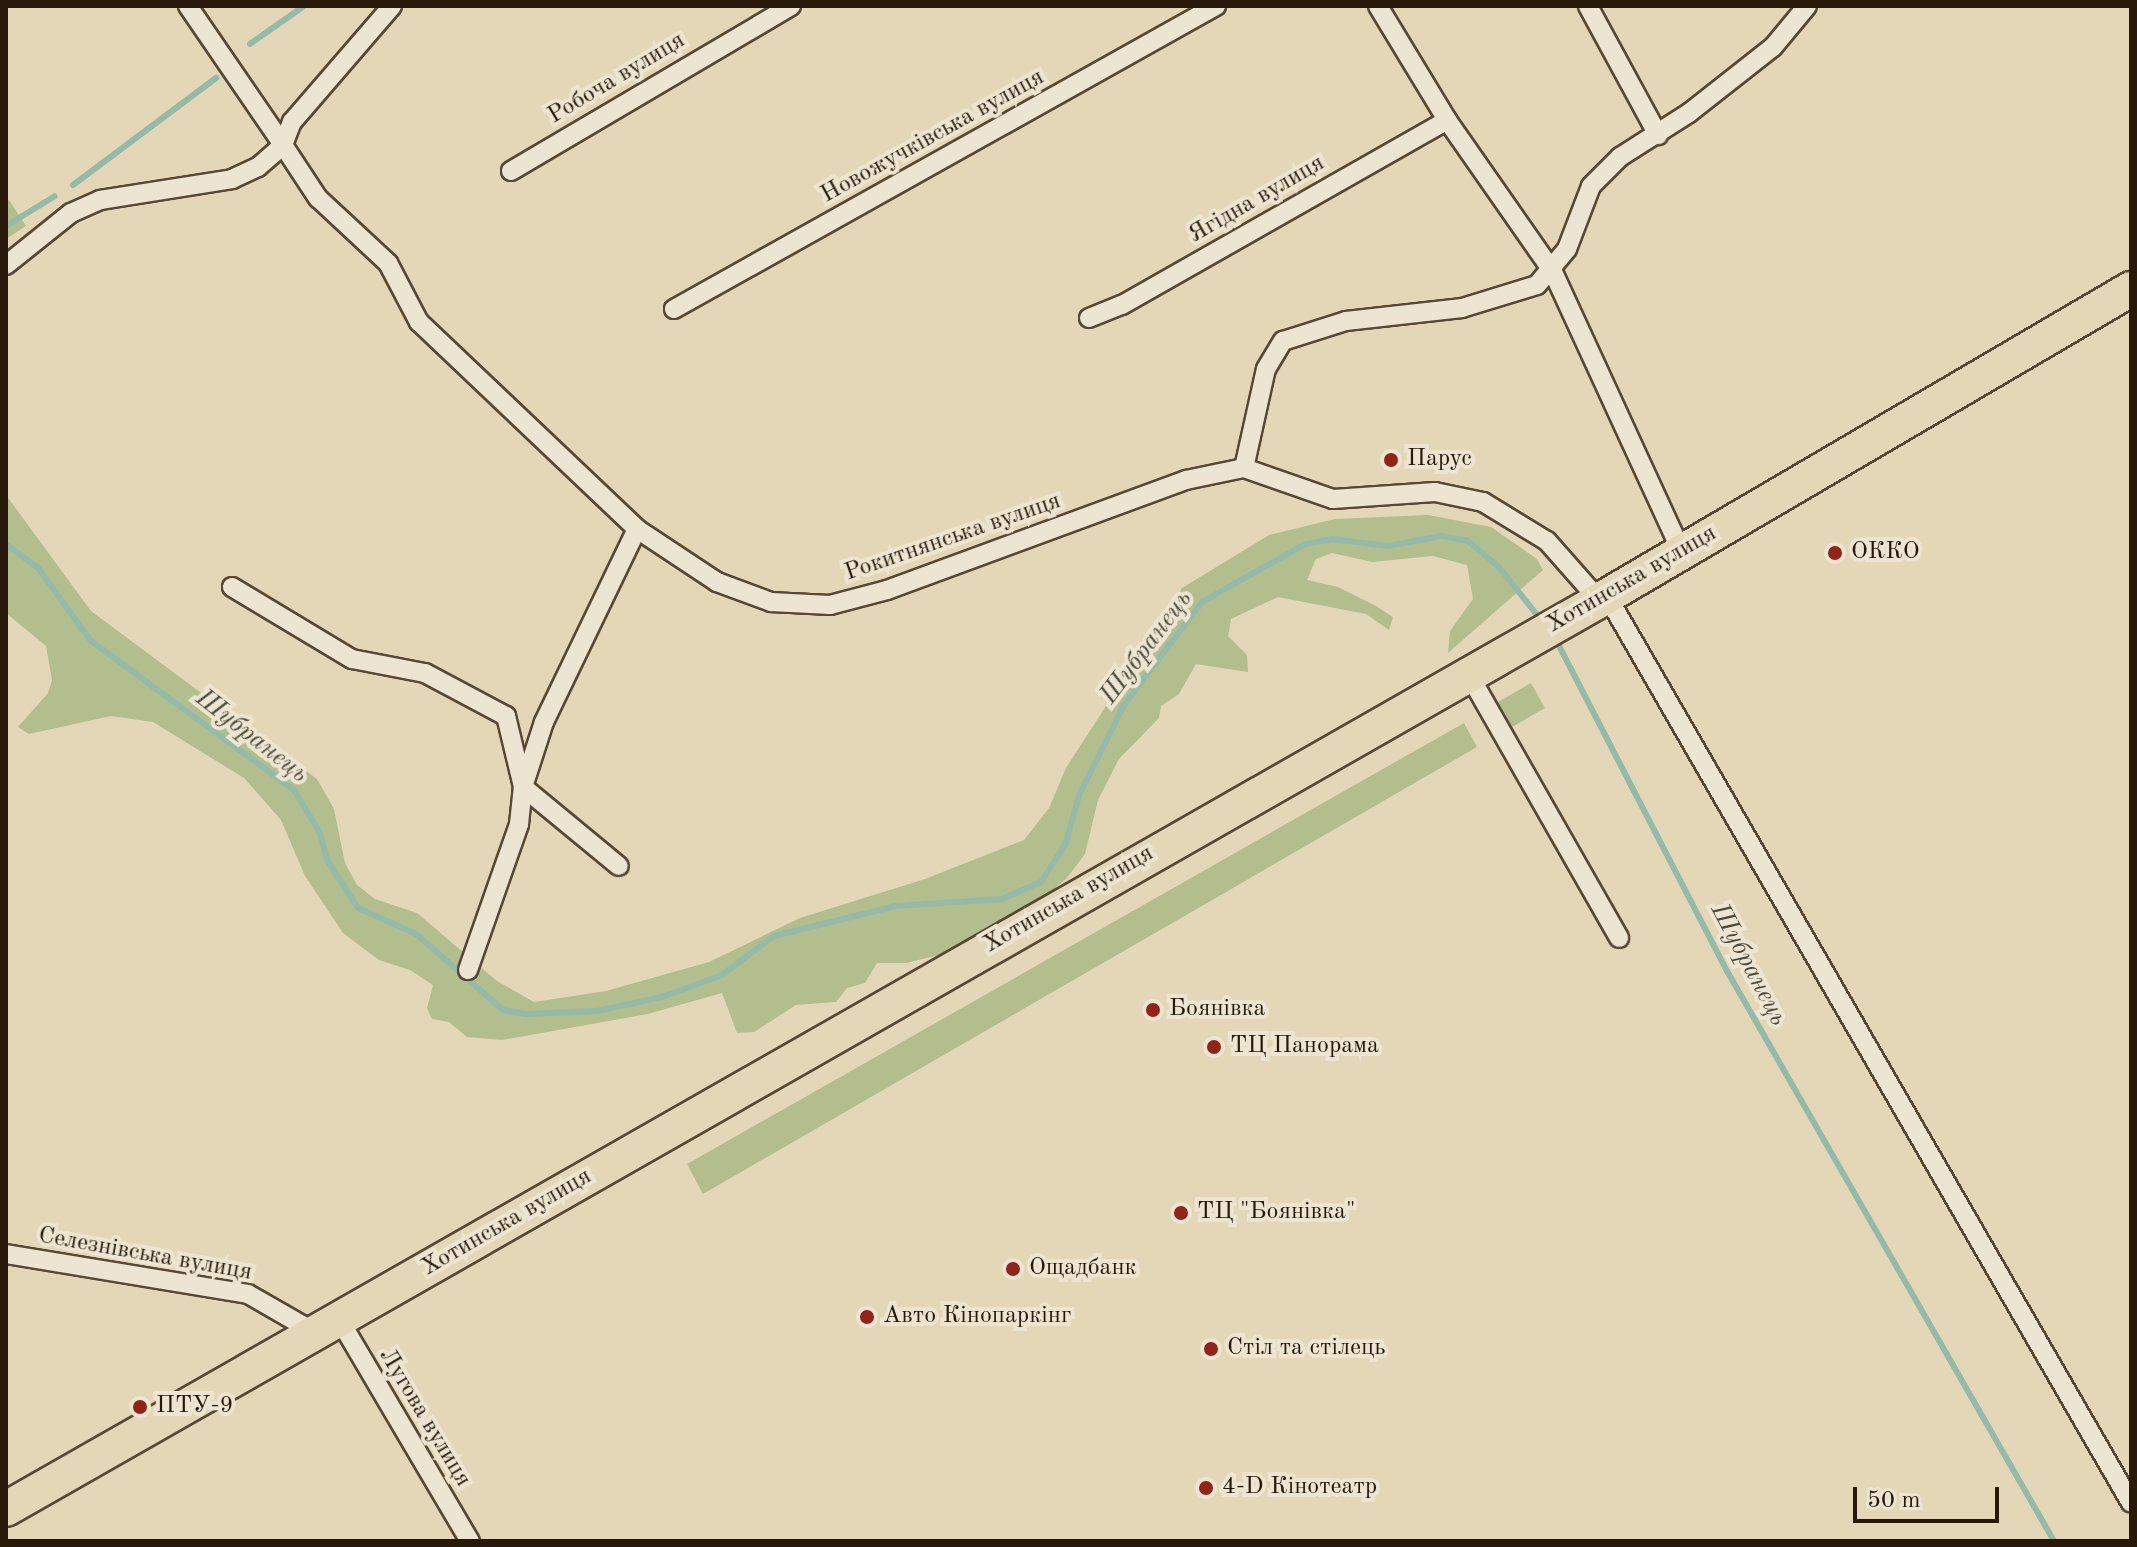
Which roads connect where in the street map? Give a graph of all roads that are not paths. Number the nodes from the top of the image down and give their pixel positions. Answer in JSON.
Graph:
{"nodes":[{"id":1,"x":188,"y":6,"type":"edge"},
{"id":2,"x":392,"y":6,"type":"edge"},
{"id":3,"x":791,"y":6,"type":"edge"},
{"id":4,"x":1216,"y":6,"type":"edge"},
{"id":5,"x":1378,"y":6,"type":"edge"},
{"id":6,"x":1588,"y":6,"type":"edge"},
{"id":7,"x":1807,"y":6,"type":"edge"},
{"id":8,"x":1447,"y":120,"type":"junction"},
{"id":9,"x":1658,"y":135,"type":"junction"},
{"id":10,"x":283,"y":145,"type":"junction"},
{"id":11,"x":511,"y":171,"type":"dead end"},
{"id":12,"x":6,"y":265,"type":"edge"},
{"id":13,"x":1553,"y":272,"type":"junction"},
{"id":14,"x":2131,"y":289,"type":"edge"},
{"id":15,"x":674,"y":309,"type":"dead end"},
{"id":16,"x":1089,"y":318,"type":"dead end"},
{"id":17,"x":1244,"y":468,"type":"junction"},
{"id":18,"x":637,"y":529,"type":"junction"},
{"id":19,"x":1682,"y":553,"type":"junction"},
{"id":20,"x":232,"y":587,"type":"dead end"},
{"id":21,"x":1598,"y":601,"type":"junction"},
{"id":22,"x":1476,"y":669,"type":"junction"},
{"id":23,"x":523,"y":787,"type":"junction"},
{"id":24,"x":619,"y":866,"type":"dead end"},
{"id":25,"x":1619,"y":938,"type":"dead end"},
{"id":26,"x":468,"y":970,"type":"dead end"},
{"id":27,"x":6,"y":1254,"type":"edge"},
{"id":28,"x":327,"y":1326,"type":"junction"},
{"id":29,"x":2131,"y":1503,"type":"edge"},
{"id":30,"x":6,"y":1509,"type":"edge"},
{"id":31,"x":470,"y":1541,"type":"edge"}],
"edges":[{"from":1,"to":10,"type":"street","name":"Рокитнянська вулиця"},
{"from":2,"to":10,"type":"street"},
{"from":3,"to":11,"type":"street","name":"Робоча вулиця"},
{"from":4,"to":15,"type":"street","name":"Новожучківська вулиця"},
{"from":5,"to":8,"type":"street"},
{"from":6,"to":9,"type":"street"},
{"from":7,"to":9,"type":"street"},
{"from":8,"to":13,"type":"street"},
{"from":8,"to":16,"type":"street","name":"Ягідна вулиця"},
{"from":9,"to":13,"type":"street"},
{"from":10,"to":12,"type":"street"},
{"from":10,"to":18,"type":"street","name":"Рокитнянська вулиця"},
{"from":13,"to":17,"type":"street"},
{"from":13,"to":19,"type":"street"},
{"from":14,"to":19,"type":"highway","name":"Хотинська вулиця"},
{"from":17,"to":18,"type":"street","name":"Рокитнянська вулиця"},
{"from":17,"to":21,"type":"street"},
{"from":18,"to":23,"type":"street"},
{"from":19,"to":21,"type":"highway","name":"Хотинська вулиця"},
{"from":20,"to":23,"type":"street"},
{"from":21,"to":22,"type":"highway","name":"Хотинська вулиця"},
{"from":21,"to":29,"type":"street"},
{"from":22,"to":25,"type":"street"},
{"from":22,"to":28,"type":"highway","name":"Хотинська вулиця"},
{"from":23,"to":24,"type":"street"},
{"from":23,"to":26,"type":"street"},
{"from":27,"to":28,"type":"street","name":"Селезнівська вулиця"},
{"from":28,"to":30,"type":"highway","name":"Хотинська вулиця"},
{"from":28,"to":31,"type":"street","name":"Лугова вулиця"}]}
